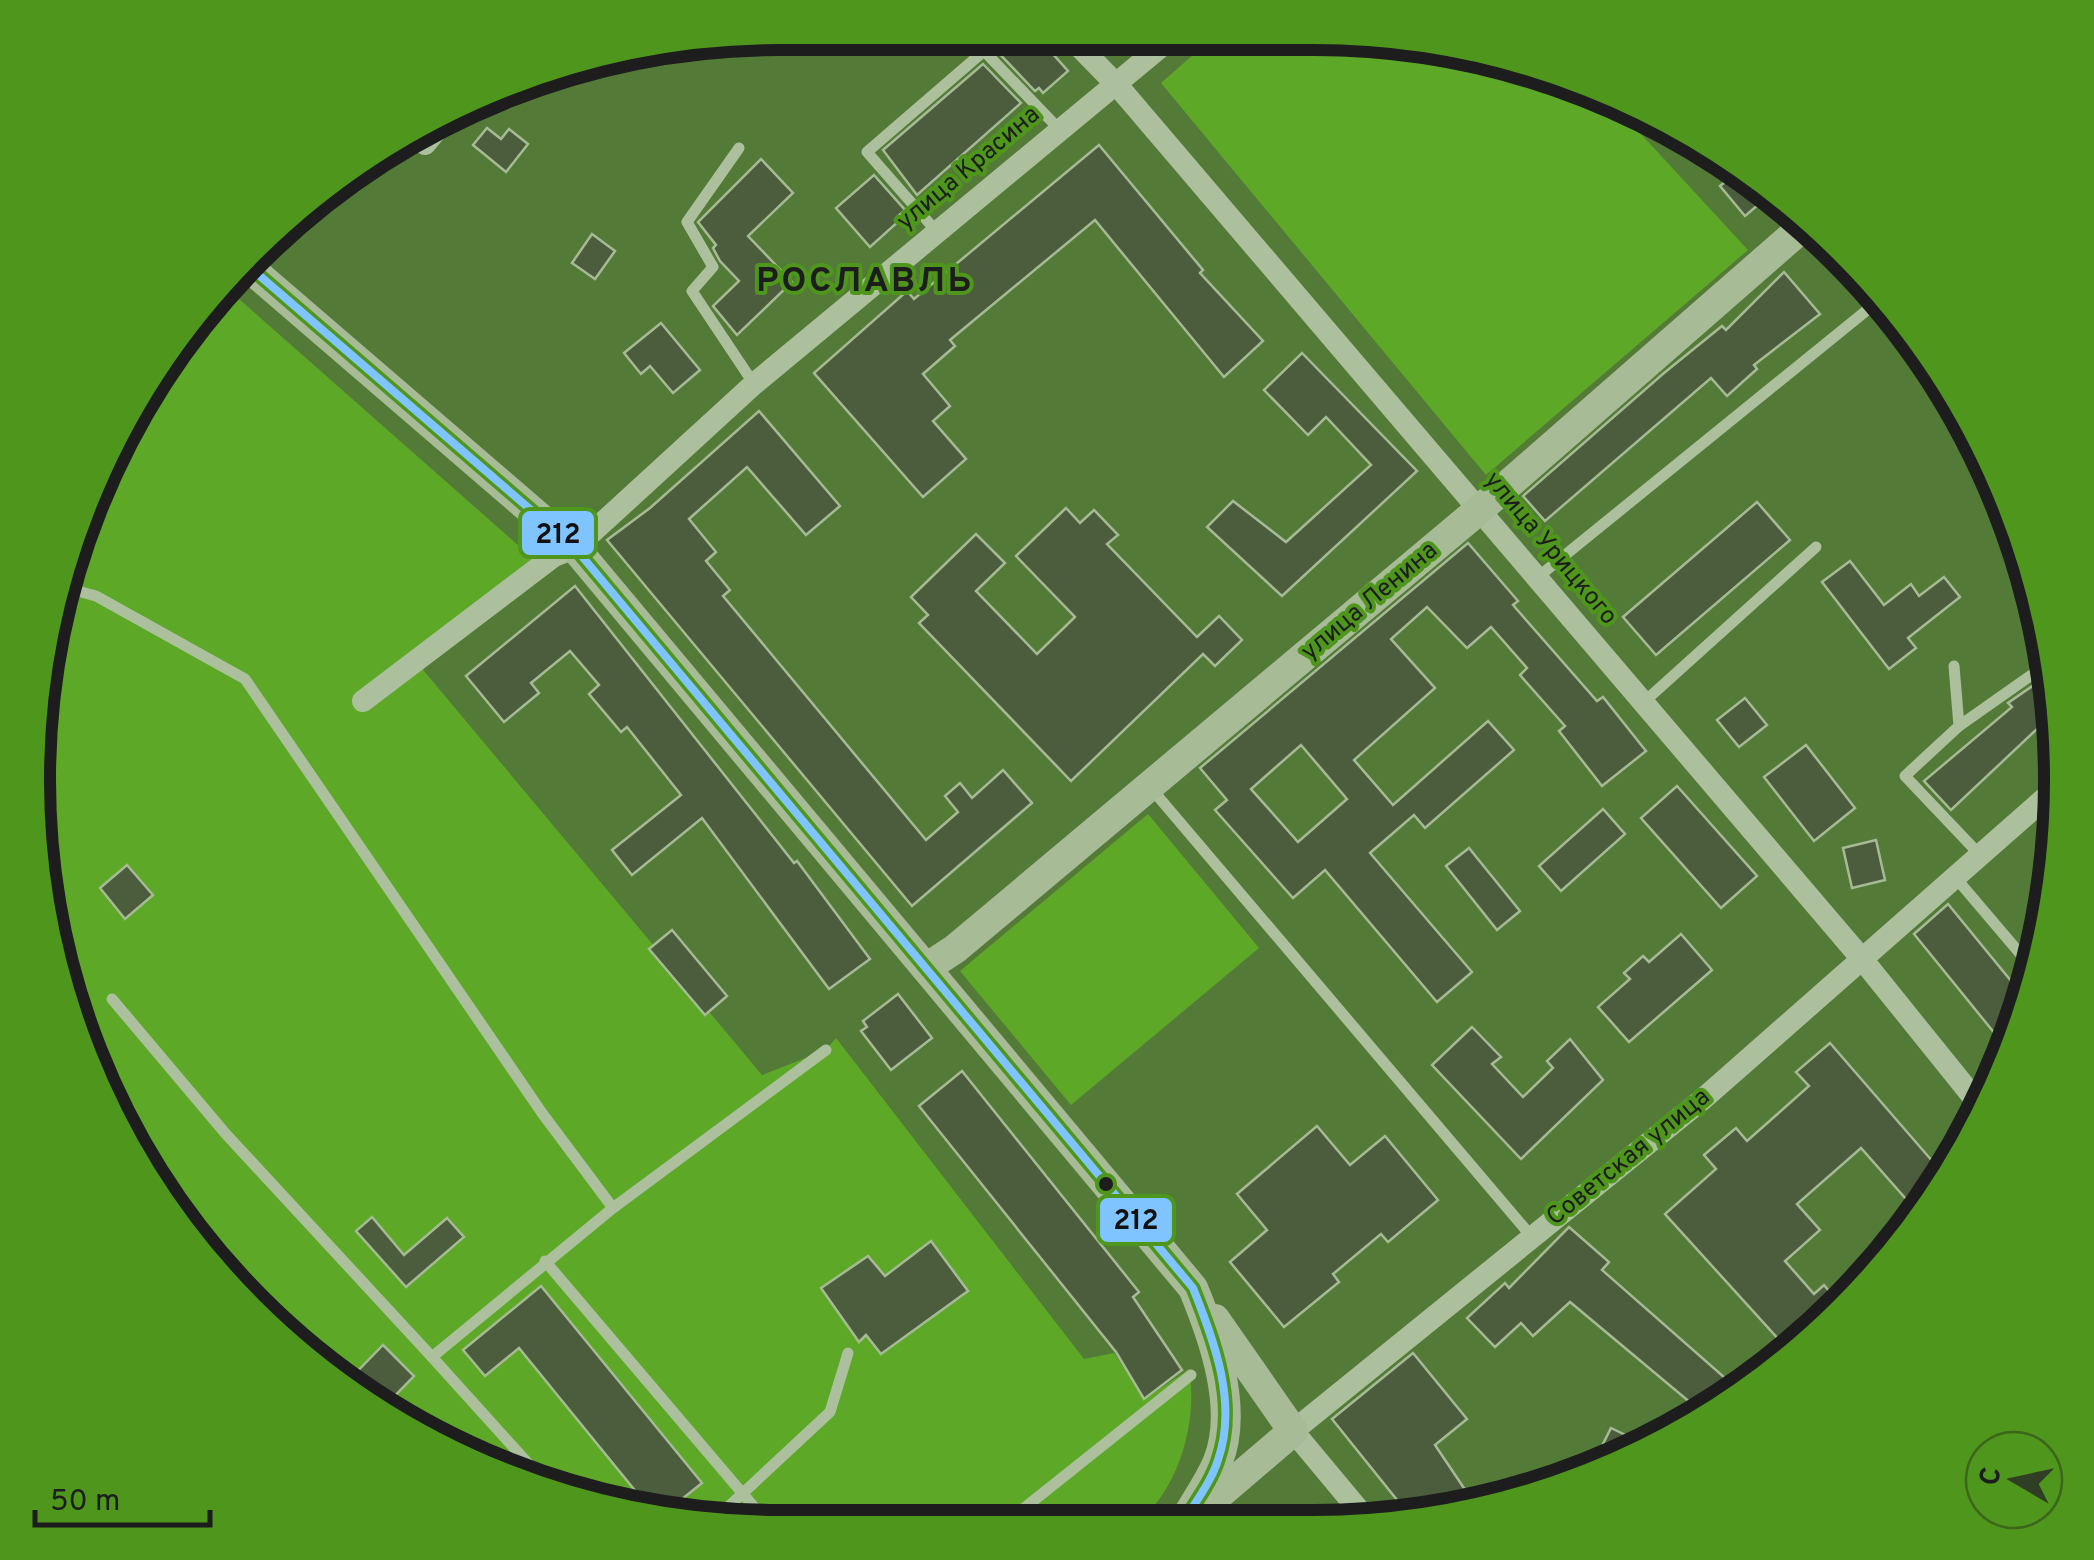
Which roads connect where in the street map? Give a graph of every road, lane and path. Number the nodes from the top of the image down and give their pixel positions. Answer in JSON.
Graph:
{"nodes":[{"id":1,"x":1083,"y":50,"type":"edge"},
{"id":2,"x":1157,"y":50,"type":"edge"},
{"id":3,"x":1117,"y":84,"type":"junction"},
{"id":4,"x":1059,"y":129,"type":"junction"},
{"id":5,"x":429,"y":140,"type":"edge"},
{"id":6,"x":426,"y":144,"type":"dead end"},
{"id":7,"x":739,"y":148,"type":"dead end"},
{"id":8,"x":937,"y":232,"type":"junction"},
{"id":9,"x":1796,"y":232,"type":"edge"},
{"id":10,"x":256,"y":273,"type":"edge"},
{"id":11,"x":1870,"y":308,"type":"edge"},
{"id":12,"x":754,"y":384,"type":"junction"},
{"id":13,"x":1480,"y":509,"type":"junction"},
{"id":14,"x":574,"y":548,"type":"junction"},
{"id":15,"x":1816,"y":548,"type":"dead end"},
{"id":16,"x":1538,"y":577,"type":"junction"},
{"id":17,"x":75,"y":591,"type":"edge"},
{"id":18,"x":1954,"y":666,"type":"dead end"},
{"id":19,"x":2036,"y":672,"type":"edge"},
{"id":20,"x":363,"y":701,"type":"dead end"},
{"id":21,"x":1644,"y":702,"type":"junction"},
{"id":22,"x":1959,"y":726,"type":"junction"},
{"id":23,"x":1150,"y":787,"type":"junction"},
{"id":24,"x":2043,"y":800,"type":"edge"},
{"id":25,"x":1980,"y":856,"type":"junction"},
{"id":26,"x":1955,"y":877,"type":"junction"},
{"id":27,"x":2022,"y":956,"type":"edge"},
{"id":28,"x":1862,"y":959,"type":"junction"},
{"id":29,"x":926,"y":968,"type":"junction"},
{"id":30,"x":112,"y":999,"type":"dead end"},
{"id":31,"x":826,"y":1050,"type":"dead end"},
{"id":32,"x":1972,"y":1096,"type":"edge"},
{"id":33,"x":613,"y":1208,"type":"junction"},
{"id":34,"x":1532,"y":1237,"type":"junction"},
{"id":35,"x":545,"y":1261,"type":"junction"},
{"id":36,"x":1193,"y":1288,"type":"junction"},
{"id":37,"x":848,"y":1353,"type":"dead end"},
{"id":38,"x":432,"y":1356,"type":"junction"},
{"id":39,"x":1191,"y":1375,"type":"dead end"},
{"id":40,"x":1293,"y":1431,"type":"junction"},
{"id":41,"x":530,"y":1465,"type":"edge"},
{"id":42,"x":743,"y":1494,"type":"junction"},
{"id":43,"x":728,"y":1508,"type":"edge"},
{"id":44,"x":1357,"y":1508,"type":"edge"},
{"id":45,"x":756,"y":1509,"type":"edge"},
{"id":46,"x":1022,"y":1510,"type":"edge"},
{"id":47,"x":1192,"y":1510,"type":"edge"},
{"id":48,"x":1199,"y":1510,"type":"edge"}],
"edges":[{"from":1,"to":3,"type":"street","name":"улица Урицкого"},
{"from":2,"to":3,"type":"street","name":"улица Красина"},
{"from":3,"to":4,"type":"street","name":"улица Красина"},
{"from":3,"to":13,"type":"street","name":"улица Урицкого"},
{"from":4,"to":8,"type":"street","name":"улица Красина"},
{"from":4,"to":8,"type":"lane"},
{"from":5,"to":6,"type":"street"},
{"from":7,"to":12,"type":"lane"},
{"from":8,"to":12,"type":"street","name":"улица Красина"},
{"from":9,"to":13,"type":"main road","name":"улица Ленина"},
{"from":10,"to":14,"type":"main road"},
{"from":11,"to":16,"type":"lane"},
{"from":12,"to":14,"type":"street","name":"улица Красина"},
{"from":13,"to":16,"type":"street","name":"улица Урицкого"},
{"from":13,"to":23,"type":"main road","name":"улица Ленина"},
{"from":14,"to":20,"type":"street","name":"улица Красина"},
{"from":14,"to":29,"type":"main road"},
{"from":15,"to":21,"type":"lane"},
{"from":16,"to":21,"type":"street","name":"улица Урицкого"},
{"from":17,"to":33,"type":"lane"},
{"from":18,"to":22,"type":"lane"},
{"from":19,"to":22,"type":"lane"},
{"from":21,"to":28,"type":"street","name":"улица Урицкого"},
{"from":22,"to":25,"type":"lane"},
{"from":23,"to":29,"type":"main road","name":"улица Ленина"},
{"from":23,"to":34,"type":"lane"},
{"from":24,"to":25,"type":"street","name":"Советская улица"},
{"from":25,"to":26,"type":"street","name":"Советская улица"},
{"from":26,"to":27,"type":"lane"},
{"from":26,"to":28,"type":"street","name":"Советская улица"},
{"from":28,"to":32,"type":"street","name":"улица Урицкого"},
{"from":28,"to":34,"type":"street","name":"Советская улица"},
{"from":29,"to":36,"type":"main road"},
{"from":30,"to":38,"type":"lane"},
{"from":31,"to":33,"type":"lane"},
{"from":33,"to":35,"type":"lane"},
{"from":34,"to":40,"type":"street","name":"Советская улица"},
{"from":35,"to":38,"type":"lane"},
{"from":35,"to":42,"type":"lane"},
{"from":36,"to":40,"type":"main road"},
{"from":36,"to":47,"type":"main road","name":"Советская улица"},
{"from":37,"to":42,"type":"lane"},
{"from":38,"to":41,"type":"lane"},
{"from":39,"to":46,"type":"lane"},
{"from":40,"to":44,"type":"street"},
{"from":40,"to":48,"type":"main road","name":"Советская улица"},
{"from":42,"to":43,"type":"lane"},
{"from":42,"to":45,"type":"lane"}]}
